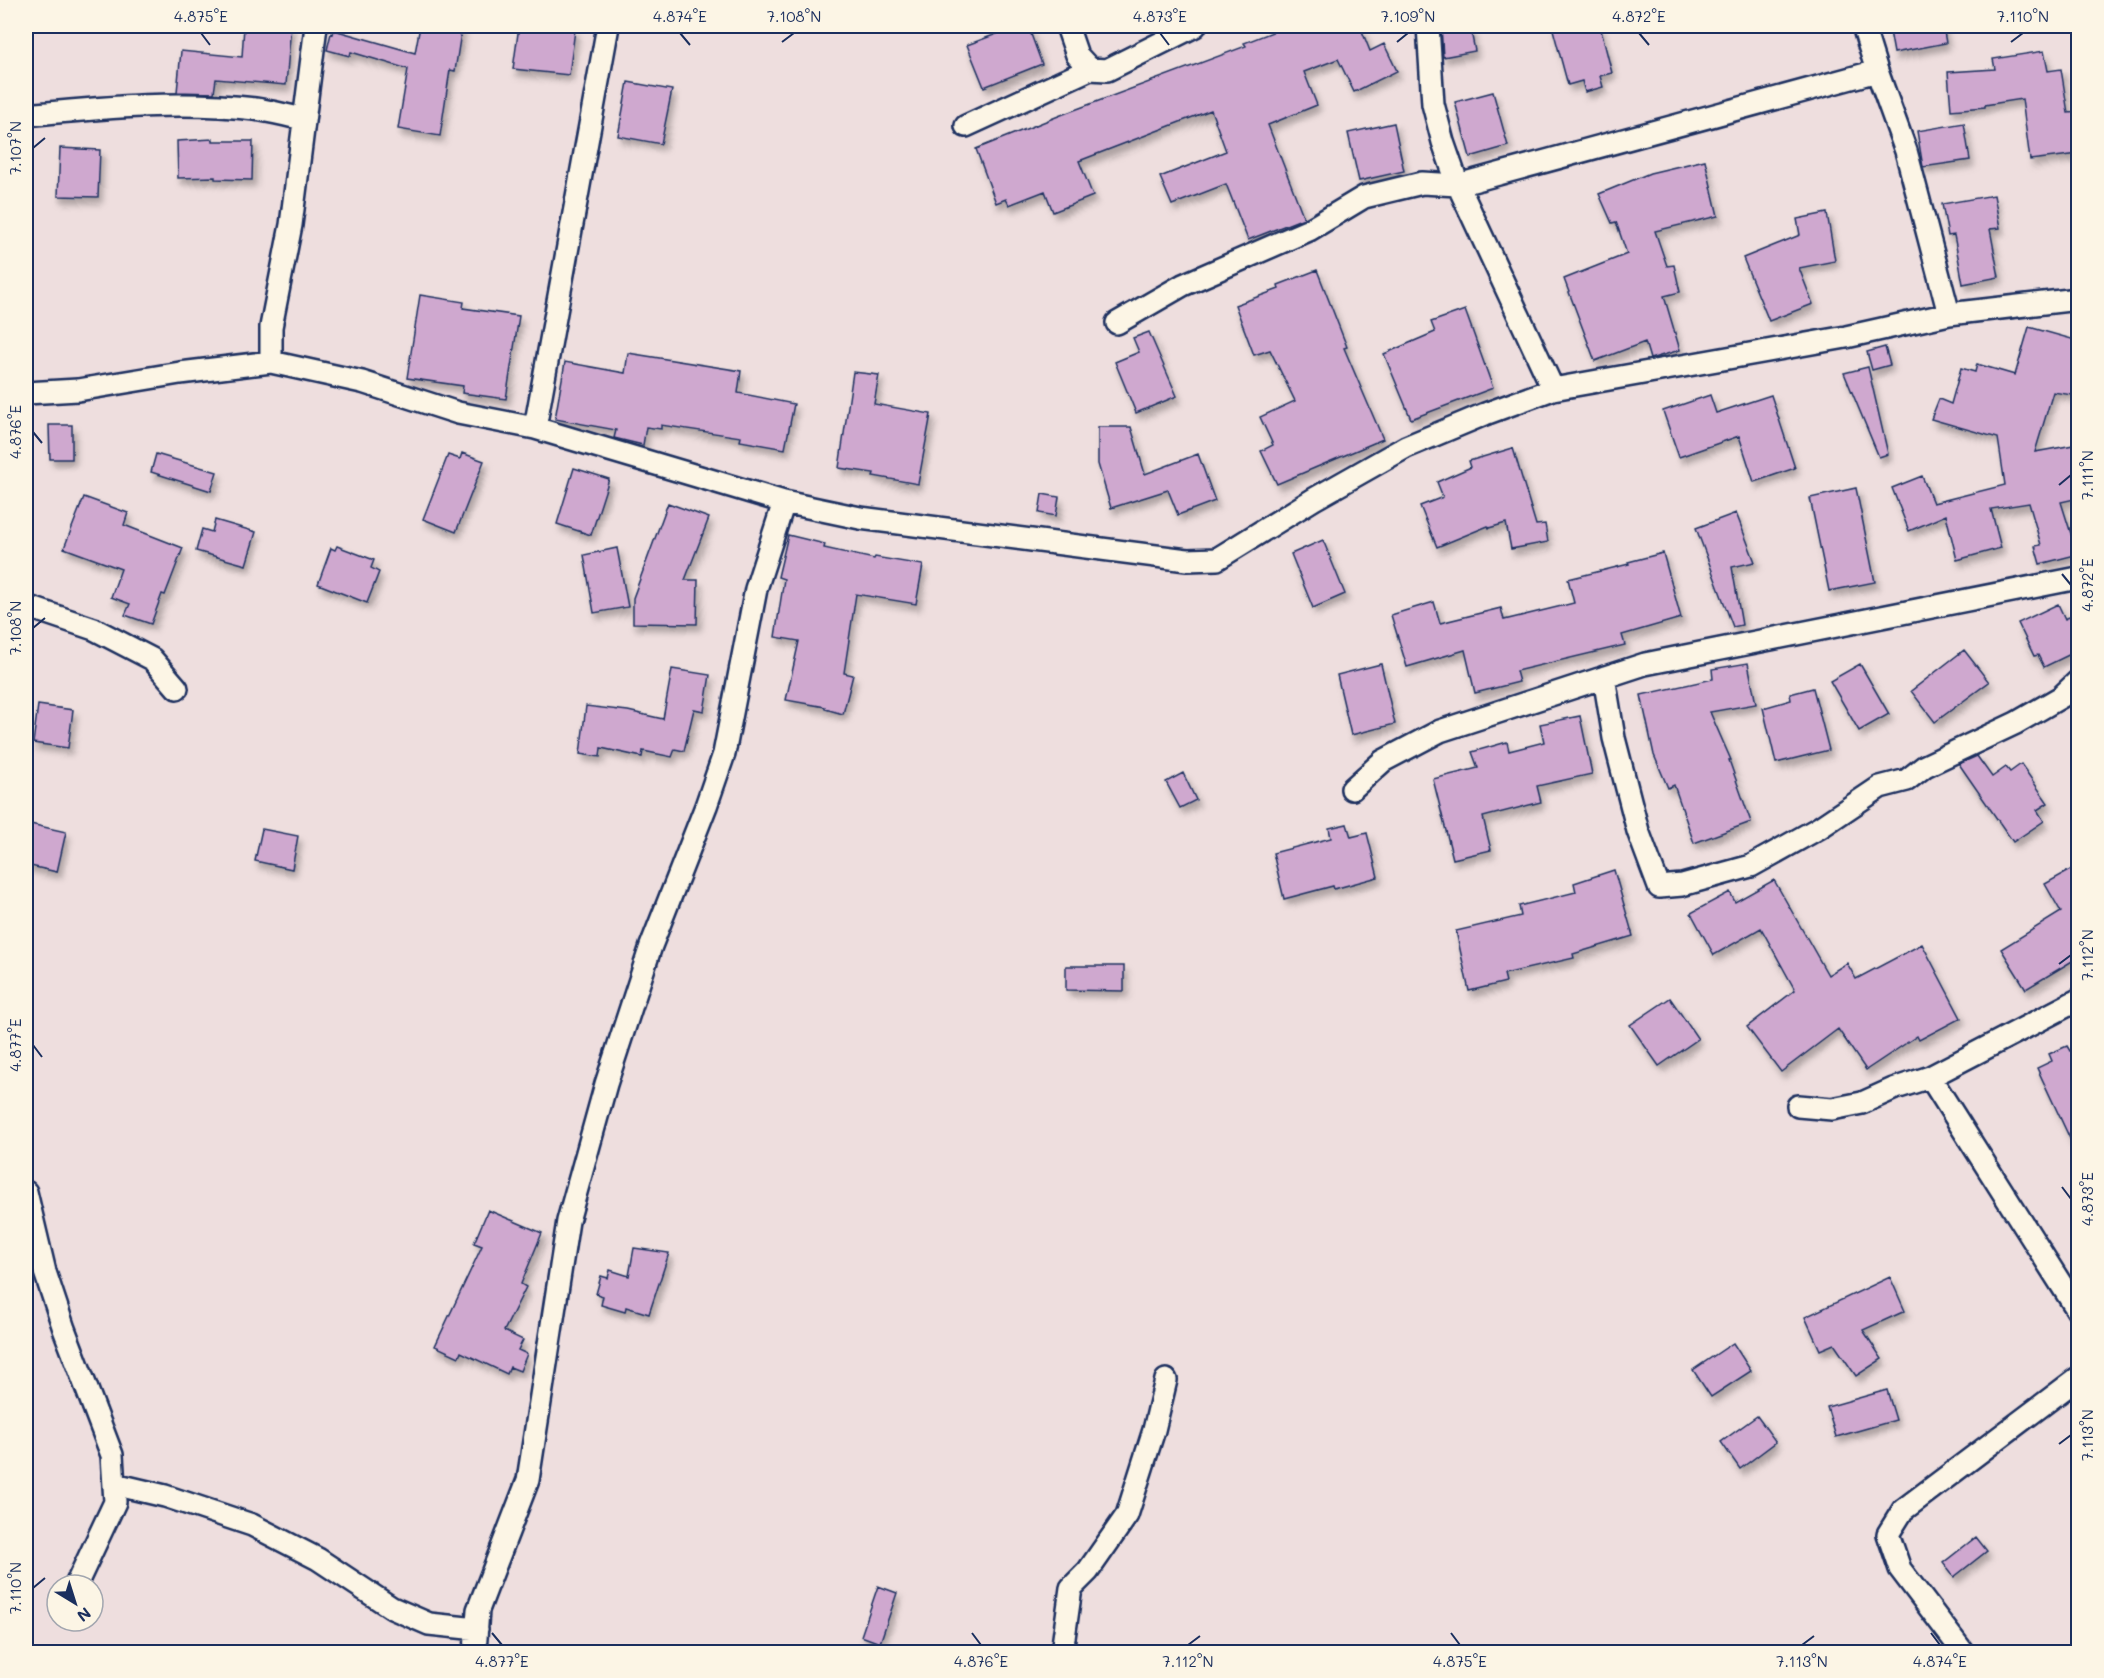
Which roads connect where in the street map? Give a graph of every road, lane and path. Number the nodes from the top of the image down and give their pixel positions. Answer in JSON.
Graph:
{"nodes":[{"id":1,"x":316,"y":26,"type":"edge"},
{"id":2,"x":608,"y":26,"type":"edge"},
{"id":3,"x":1067,"y":26,"type":"edge"},
{"id":4,"x":1196,"y":26,"type":"edge"},
{"id":5,"x":1428,"y":26,"type":"edge"},
{"id":6,"x":1863,"y":26,"type":"edge"},
{"id":7,"x":1090,"y":69,"type":"junction"},
{"id":8,"x":1876,"y":71,"type":"junction"},
{"id":9,"x":26,"y":115,"type":"edge"},
{"id":10,"x":304,"y":119,"type":"junction"},
{"id":11,"x":966,"y":126,"type":"dead end"},
{"id":12,"x":1458,"y":186,"type":"junction"},
{"id":13,"x":2079,"y":299,"type":"edge"},
{"id":14,"x":1949,"y":314,"type":"junction"},
{"id":15,"x":1117,"y":323,"type":"dead end"},
{"id":16,"x":271,"y":362,"type":"junction"},
{"id":17,"x":1553,"y":389,"type":"junction"},
{"id":18,"x":26,"y":393,"type":"edge"},
{"id":19,"x":535,"y":428,"type":"junction"},
{"id":20,"x":784,"y":502,"type":"junction"},
{"id":21,"x":2079,"y":578,"type":"edge"},
{"id":22,"x":26,"y":606,"type":"edge"},
{"id":23,"x":1604,"y":677,"type":"junction"},
{"id":24,"x":2079,"y":681,"type":"edge"},
{"id":25,"x":177,"y":688,"type":"dead end"},
{"id":26,"x":1352,"y":789,"type":"dead end"},
{"id":27,"x":2079,"y":1000,"type":"edge"},
{"id":28,"x":1930,"y":1077,"type":"junction"},
{"id":29,"x":1798,"y":1106,"type":"dead end"},
{"id":30,"x":26,"y":1192,"type":"edge"},
{"id":31,"x":2079,"y":1311,"type":"edge"},
{"id":32,"x":2079,"y":1378,"type":"edge"},
{"id":33,"x":1166,"y":1380,"type":"dead end"},
{"id":34,"x":114,"y":1485,"type":"junction"},
{"id":35,"x":82,"y":1573,"type":"edge"},
{"id":36,"x":477,"y":1629,"type":"junction"},
{"id":37,"x":475,"y":1653,"type":"edge"},
{"id":38,"x":1062,"y":1653,"type":"edge"},
{"id":39,"x":1963,"y":1653,"type":"edge"}],
"edges":[{"from":1,"to":10,"type":"street"},
{"from":2,"to":19,"type":"street"},
{"from":3,"to":7,"type":"street"},
{"from":4,"to":7,"type":"street"},
{"from":5,"to":12,"type":"street"},
{"from":6,"to":8,"type":"street"},
{"from":7,"to":11,"type":"street"},
{"from":8,"to":12,"type":"street"},
{"from":8,"to":14,"type":"street"},
{"from":9,"to":10,"type":"street"},
{"from":10,"to":16,"type":"street"},
{"from":12,"to":15,"type":"street"},
{"from":12,"to":17,"type":"street"},
{"from":13,"to":14,"type":"street"},
{"from":14,"to":17,"type":"street"},
{"from":16,"to":18,"type":"street"},
{"from":16,"to":19,"type":"street"},
{"from":17,"to":20,"type":"street"},
{"from":19,"to":20,"type":"street"},
{"from":20,"to":36,"type":"street"},
{"from":21,"to":23,"type":"street"},
{"from":22,"to":25,"type":"street"},
{"from":23,"to":24,"type":"street"},
{"from":23,"to":26,"type":"street"},
{"from":27,"to":28,"type":"street"},
{"from":28,"to":29,"type":"street"},
{"from":28,"to":31,"type":"street"},
{"from":30,"to":34,"type":"street"},
{"from":32,"to":39,"type":"street"},
{"from":33,"to":38,"type":"street"},
{"from":34,"to":35,"type":"street"},
{"from":34,"to":36,"type":"street"},
{"from":36,"to":37,"type":"street"}]}
